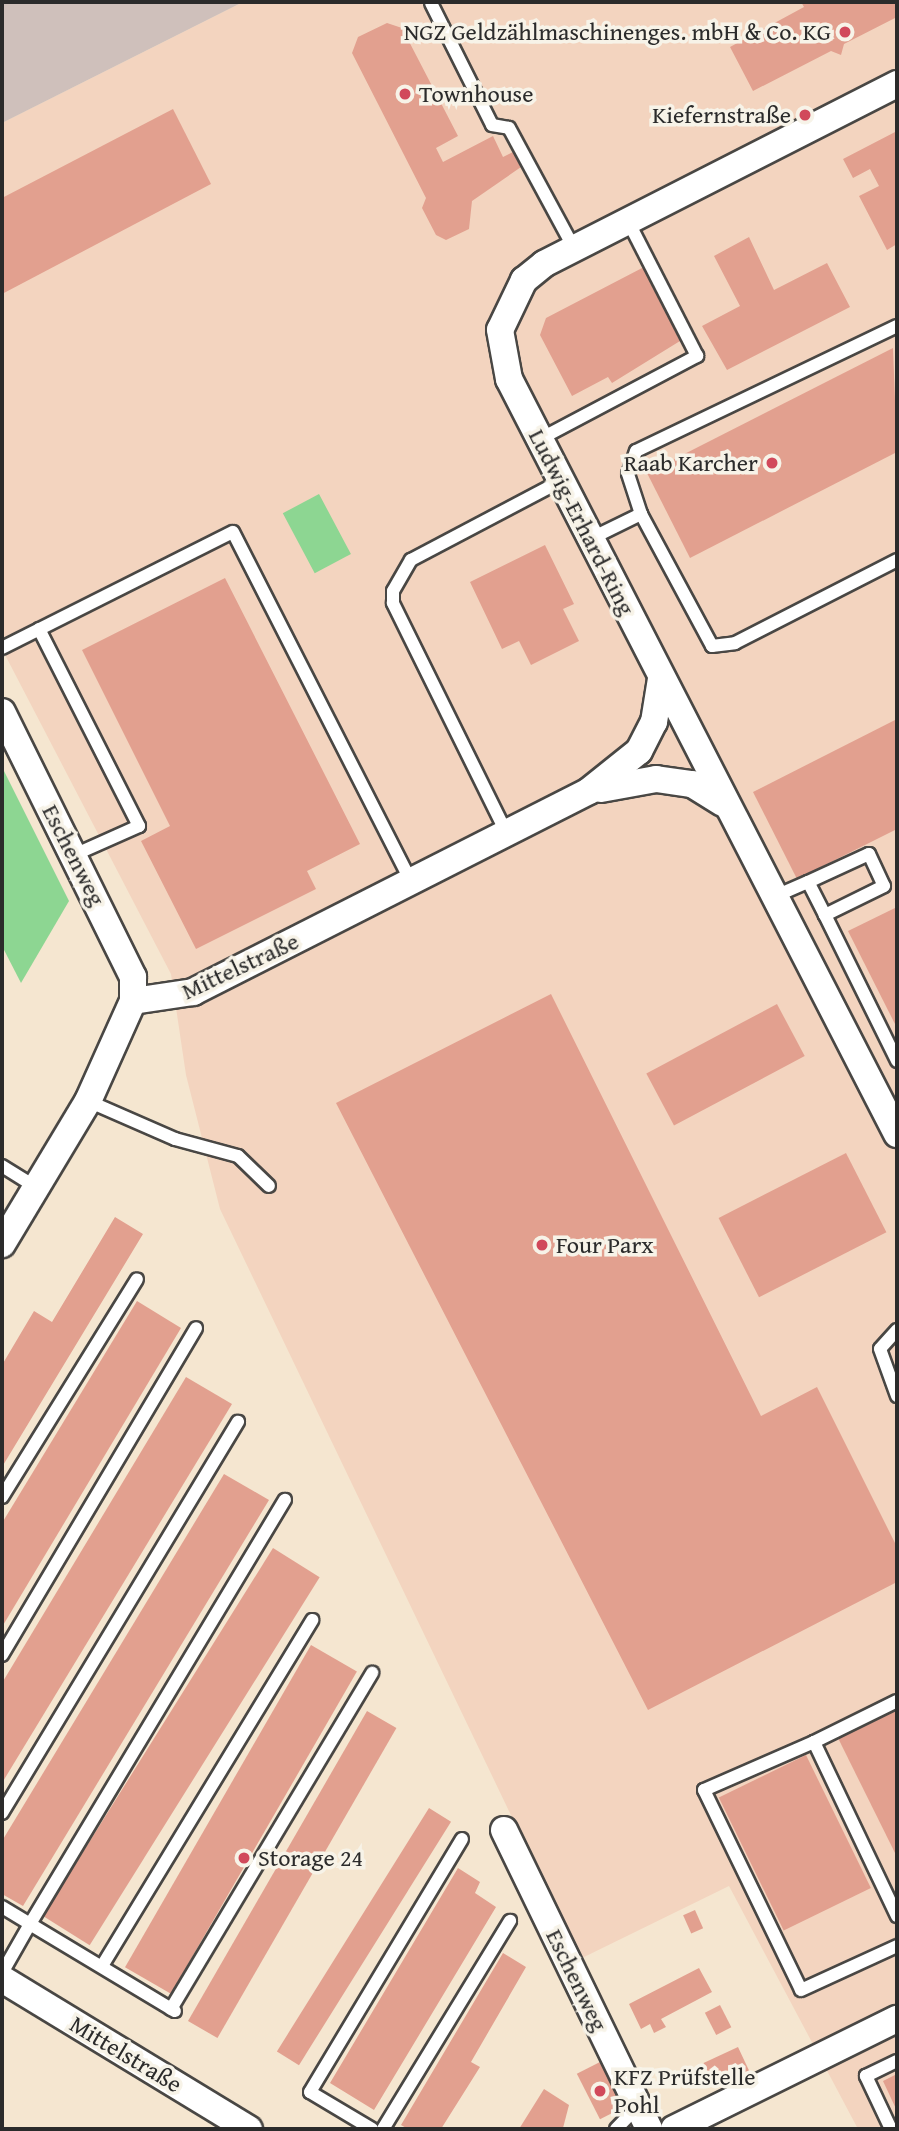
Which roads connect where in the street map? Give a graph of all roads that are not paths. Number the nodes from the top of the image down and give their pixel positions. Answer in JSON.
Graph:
{"nodes":[{"id":1,"x":431,"y":3,"type":"edge"},
{"id":2,"x":897,"y":84,"type":"edge"},
{"id":3,"x":628,"y":221,"type":"junction"},
{"id":4,"x":574,"y":248,"type":"junction"},
{"id":5,"x":897,"y":326,"type":"edge"},
{"id":6,"x":540,"y":439,"type":"junction"},
{"id":7,"x":561,"y":481,"type":"junction"},
{"id":8,"x":642,"y":514,"type":"junction"},
{"id":9,"x":590,"y":540,"type":"junction"},
{"id":10,"x":897,"y":560,"type":"edge"},
{"id":11,"x":39,"y":629,"type":"junction"},
{"id":12,"x":2,"y":648,"type":"edge"},
{"id":13,"x":661,"y":679,"type":"junction"},
{"id":14,"x":2,"y":712,"type":"edge"},
{"id":15,"x":589,"y":791,"type":"junction"},
{"id":16,"x":723,"y":803,"type":"junction"},
{"id":17,"x":507,"y":834,"type":"junction"},
{"id":18,"x":74,"y":855,"type":"junction"},
{"id":19,"x":411,"y":881,"type":"junction"},
{"id":20,"x":808,"y":882,"type":"junction"},
{"id":21,"x":771,"y":898,"type":"junction"},
{"id":22,"x":825,"y":915,"type":"junction"},
{"id":23,"x":133,"y":1001,"type":"junction"},
{"id":24,"x":897,"y":1061,"type":"edge"},
{"id":25,"x":88,"y":1101,"type":"junction"},
{"id":26,"x":897,"y":1134,"type":"edge"},
{"id":27,"x":2,"y":1166,"type":"edge"},
{"id":28,"x":269,"y":1186,"type":"dead end"},
{"id":29,"x":36,"y":1187,"type":"junction"},
{"id":30,"x":2,"y":1244,"type":"edge"},
{"id":31,"x":137,"y":1279,"type":"dead end"},
{"id":32,"x":196,"y":1328,"type":"dead end"},
{"id":33,"x":897,"y":1330,"type":"edge"},
{"id":34,"x":897,"y":1396,"type":"edge"},
{"id":35,"x":238,"y":1422,"type":"dead end"},
{"id":36,"x":2,"y":1497,"type":"edge"},
{"id":37,"x":285,"y":1500,"type":"dead end"},
{"id":38,"x":312,"y":1620,"type":"dead end"},
{"id":39,"x":2,"y":1655,"type":"edge"},
{"id":40,"x":372,"y":1673,"type":"dead end"},
{"id":41,"x":897,"y":1701,"type":"edge"},
{"id":42,"x":814,"y":1742,"type":"junction"},
{"id":43,"x":2,"y":1813,"type":"edge"},
{"id":44,"x":504,"y":1830,"type":"dead end"},
{"id":45,"x":463,"y":1839,"type":"dead end"},
{"id":46,"x":2,"y":1907,"type":"edge"},
{"id":47,"x":897,"y":1916,"type":"edge"},
{"id":48,"x":510,"y":1921,"type":"dead end"},
{"id":49,"x":30,"y":1924,"type":"junction"},
{"id":50,"x":897,"y":1946,"type":"edge"},
{"id":51,"x":102,"y":1966,"type":"junction"},
{"id":52,"x":2,"y":1973,"type":"edge"},
{"id":53,"x":2,"y":1979,"type":"edge"},
{"id":54,"x":897,"y":2019,"type":"edge"},
{"id":55,"x":897,"y":2061,"type":"edge"},
{"id":56,"x":643,"y":2118,"type":"edge"},
{"id":57,"x":249,"y":2129,"type":"edge"},
{"id":58,"x":372,"y":2129,"type":"edge"},
{"id":59,"x":383,"y":2129,"type":"edge"},
{"id":60,"x":616,"y":2129,"type":"edge"},
{"id":61,"x":674,"y":2129,"type":"edge"},
{"id":62,"x":891,"y":2129,"type":"edge"}],
"edges":[{"from":1,"to":4,"type":"lane"},
{"from":2,"to":3,"type":"street","name":"Ludwig-Erhard-Ring"},
{"from":3,"to":4,"type":"street","name":"Ludwig-Erhard-Ring"},
{"from":3,"to":6,"type":"lane"},
{"from":4,"to":6,"type":"street","name":"Ludwig-Erhard-Ring"},
{"from":5,"to":8,"type":"lane"},
{"from":6,"to":7,"type":"street","name":"Ludwig-Erhard-Ring"},
{"from":7,"to":9,"type":"street","name":"Ludwig-Erhard-Ring"},
{"from":7,"to":17,"type":"lane"},
{"from":8,"to":9,"type":"lane"},
{"from":8,"to":10,"type":"lane"},
{"from":9,"to":13,"type":"street","name":"Ludwig-Erhard-Ring"},
{"from":11,"to":12,"type":"lane"},
{"from":11,"to":18,"type":"lane"},
{"from":11,"to":19,"type":"lane"},
{"from":13,"to":15,"type":"street","name":"Mittelstraße"},
{"from":13,"to":16,"type":"street","name":"Ludwig-Erhard-Ring"},
{"from":14,"to":18,"type":"street","name":"Eschenweg"},
{"from":15,"to":16,"type":"street","name":"Mittelstraße"},
{"from":15,"to":17,"type":"street","name":"Mittelstraße"},
{"from":16,"to":21,"type":"street","name":"Ludwig-Erhard-Ring"},
{"from":17,"to":19,"type":"street","name":"Mittelstraße"},
{"from":18,"to":23,"type":"street","name":"Eschenweg"},
{"from":19,"to":23,"type":"street","name":"Mittelstraße"},
{"from":20,"to":21,"type":"lane"},
{"from":20,"to":22,"type":"lane"},
{"from":20,"to":22,"type":"lane"},
{"from":21,"to":26,"type":"street","name":"Ludwig-Erhard-Ring"},
{"from":22,"to":24,"type":"lane"},
{"from":23,"to":25,"type":"street"},
{"from":25,"to":28,"type":"lane"},
{"from":25,"to":29,"type":"street"},
{"from":27,"to":29,"type":"lane"},
{"from":29,"to":30,"type":"street"},
{"from":31,"to":36,"type":"lane"},
{"from":32,"to":39,"type":"lane"},
{"from":33,"to":34,"type":"lane"},
{"from":35,"to":43,"type":"lane"},
{"from":37,"to":49,"type":"lane"},
{"from":38,"to":51,"type":"lane"},
{"from":40,"to":51,"type":"lane"},
{"from":41,"to":42,"type":"lane"},
{"from":42,"to":47,"type":"lane"},
{"from":42,"to":50,"type":"lane"},
{"from":44,"to":56,"type":"street","name":"Eschenweg"},
{"from":45,"to":58,"type":"lane"},
{"from":46,"to":49,"type":"lane"},
{"from":48,"to":59,"type":"lane"},
{"from":49,"to":51,"type":"lane"},
{"from":49,"to":52,"type":"lane"},
{"from":53,"to":57,"type":"street","name":"Mittelstraße"},
{"from":54,"to":61,"type":"street"},
{"from":55,"to":62,"type":"lane"},
{"from":56,"to":60,"type":"lane"}]}
